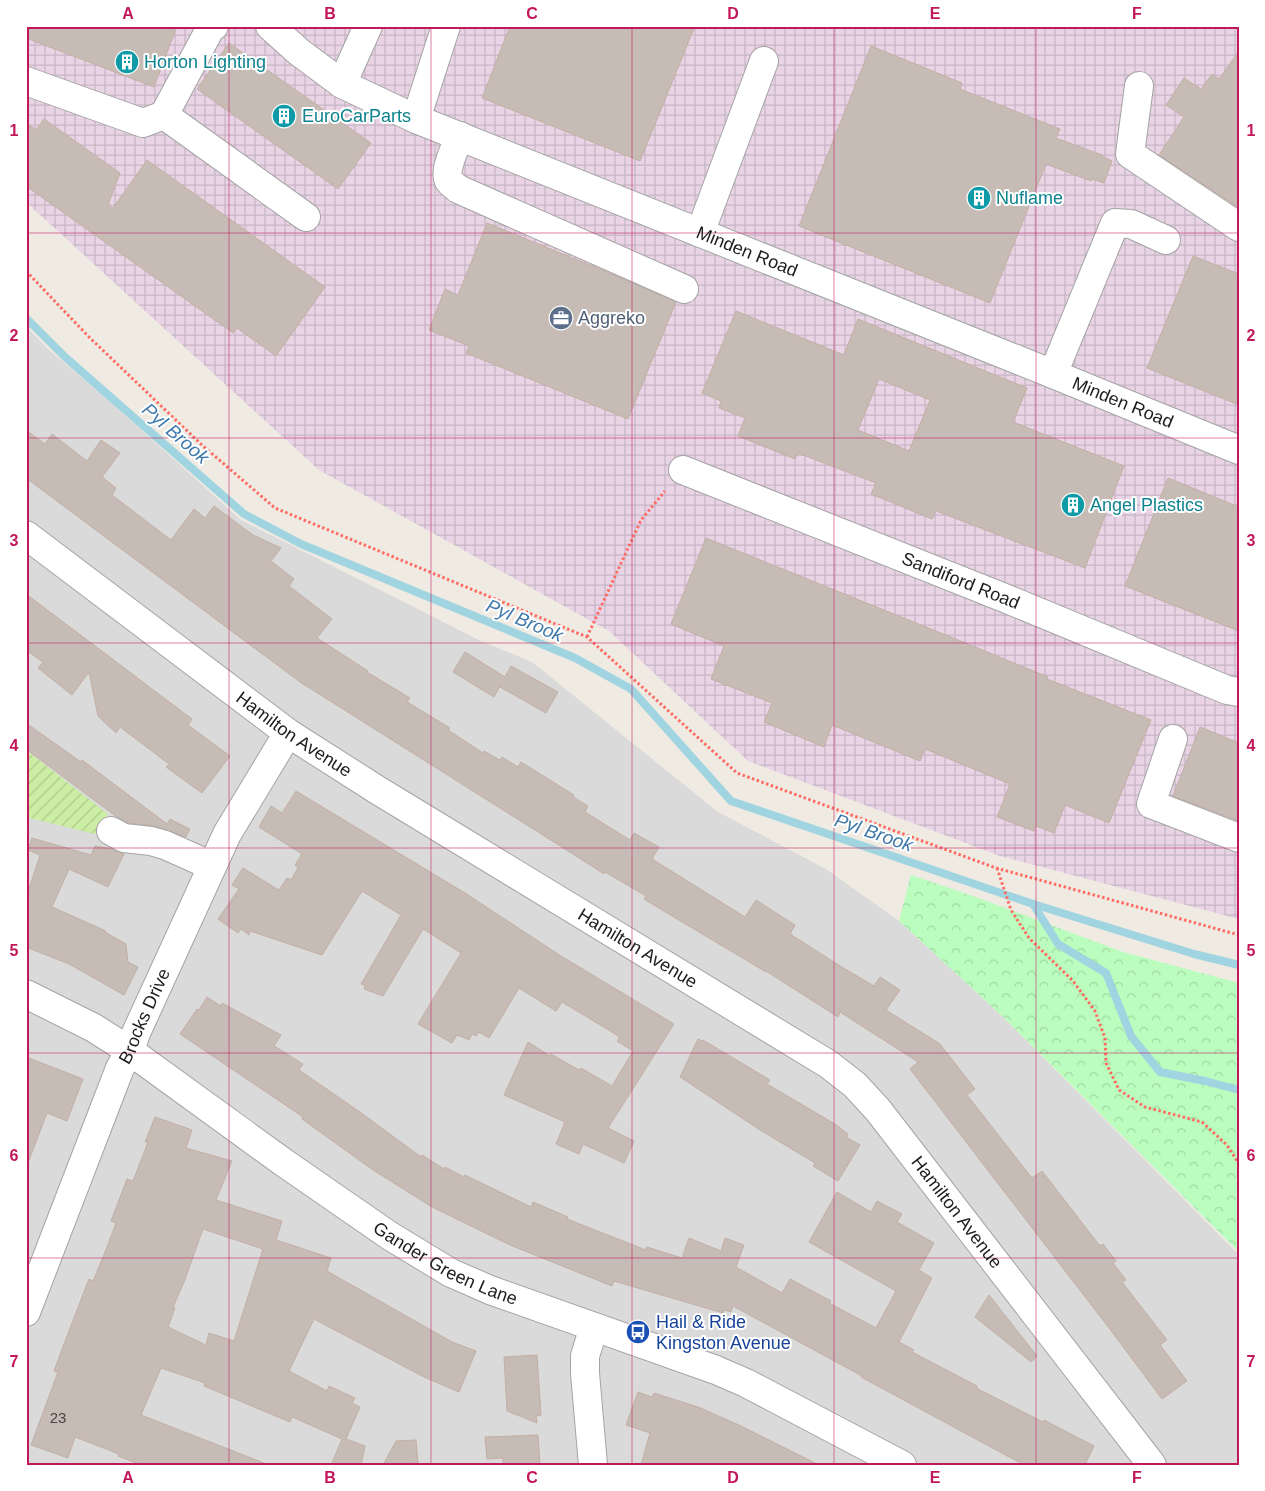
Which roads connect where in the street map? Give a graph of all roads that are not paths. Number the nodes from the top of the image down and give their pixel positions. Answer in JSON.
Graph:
{"nodes":[{"id":1,"x":214,"y":26,"type":"edge"},
{"id":2,"x":270,"y":26,"type":"edge"},
{"id":3,"x":368,"y":26,"type":"edge"},
{"id":4,"x":446,"y":26,"type":"edge"},
{"id":5,"x":764,"y":61,"type":"dead end"},
{"id":6,"x":26,"y":81,"type":"edge"},
{"id":7,"x":342,"y":84,"type":"junction"},
{"id":8,"x":1139,"y":86,"type":"dead end"},
{"id":9,"x":164,"y":115,"type":"junction"},
{"id":10,"x":416,"y":119,"type":"junction"},
{"id":11,"x":460,"y":136,"type":"junction"},
{"id":12,"x":306,"y":217,"type":"dead end"},
{"id":13,"x":1239,"y":227,"type":"edge"},
{"id":14,"x":700,"y":232,"type":"junction"},
{"id":15,"x":1166,"y":240,"type":"dead end"},
{"id":16,"x":684,"y":289,"type":"dead end"},
{"id":17,"x":1053,"y":374,"type":"junction"},
{"id":18,"x":1239,"y":450,"type":"edge"},
{"id":19,"x":683,"y":470,"type":"road end"},
{"id":20,"x":26,"y":535,"type":"edge"},
{"id":21,"x":1239,"y":692,"type":"edge"},
{"id":22,"x":288,"y":733,"type":"junction"},
{"id":23,"x":1173,"y":739,"type":"dead end"},
{"id":24,"x":111,"y":831,"type":"dead end"},
{"id":25,"x":1239,"y":838,"type":"edge"},
{"id":26,"x":212,"y":866,"type":"junction"},
{"id":27,"x":26,"y":994,"type":"edge"},
{"id":28,"x":130,"y":1051,"type":"junction"},
{"id":29,"x":26,"y":1312,"type":"edge"},
{"id":30,"x":594,"y":1327,"type":"junction"},
{"id":31,"x":593,"y":1465,"type":"edge"},
{"id":32,"x":902,"y":1465,"type":"edge"},
{"id":33,"x":1152,"y":1465,"type":"edge"}],
"edges":[{"from":1,"to":9,"type":"street"},
{"from":2,"to":7,"type":"street","name":"Minden Road"},
{"from":3,"to":7,"type":"street"},
{"from":4,"to":10,"type":"street"},
{"from":5,"to":14,"type":"street"},
{"from":6,"to":9,"type":"street"},
{"from":7,"to":10,"type":"street","name":"Minden Road"},
{"from":8,"to":13,"type":"street"},
{"from":9,"to":12,"type":"street"},
{"from":10,"to":11,"type":"street","name":"Minden Road"},
{"from":11,"to":14,"type":"street","name":"Minden Road"},
{"from":11,"to":16,"type":"street"},
{"from":14,"to":17,"type":"street","name":"Minden Road"},
{"from":15,"to":17,"type":"street"},
{"from":17,"to":18,"type":"street","name":"Minden Road"},
{"from":19,"to":21,"type":"street","name":"Sandiford Road"},
{"from":20,"to":22,"type":"street","name":"Hamilton Avenue"},
{"from":22,"to":26,"type":"street","name":"Brocks Drive"},
{"from":22,"to":33,"type":"street","name":"Hamilton Avenue"},
{"from":23,"to":25,"type":"street"},
{"from":24,"to":26,"type":"street"},
{"from":26,"to":28,"type":"street","name":"Brocks Drive"},
{"from":27,"to":28,"type":"street","name":"Gander Green Lane"},
{"from":28,"to":29,"type":"street","name":"Brocks Drive"},
{"from":28,"to":30,"type":"street","name":"Gander Green Lane"},
{"from":30,"to":31,"type":"street"},
{"from":30,"to":32,"type":"street","name":"Gander Green Lane"}]}
